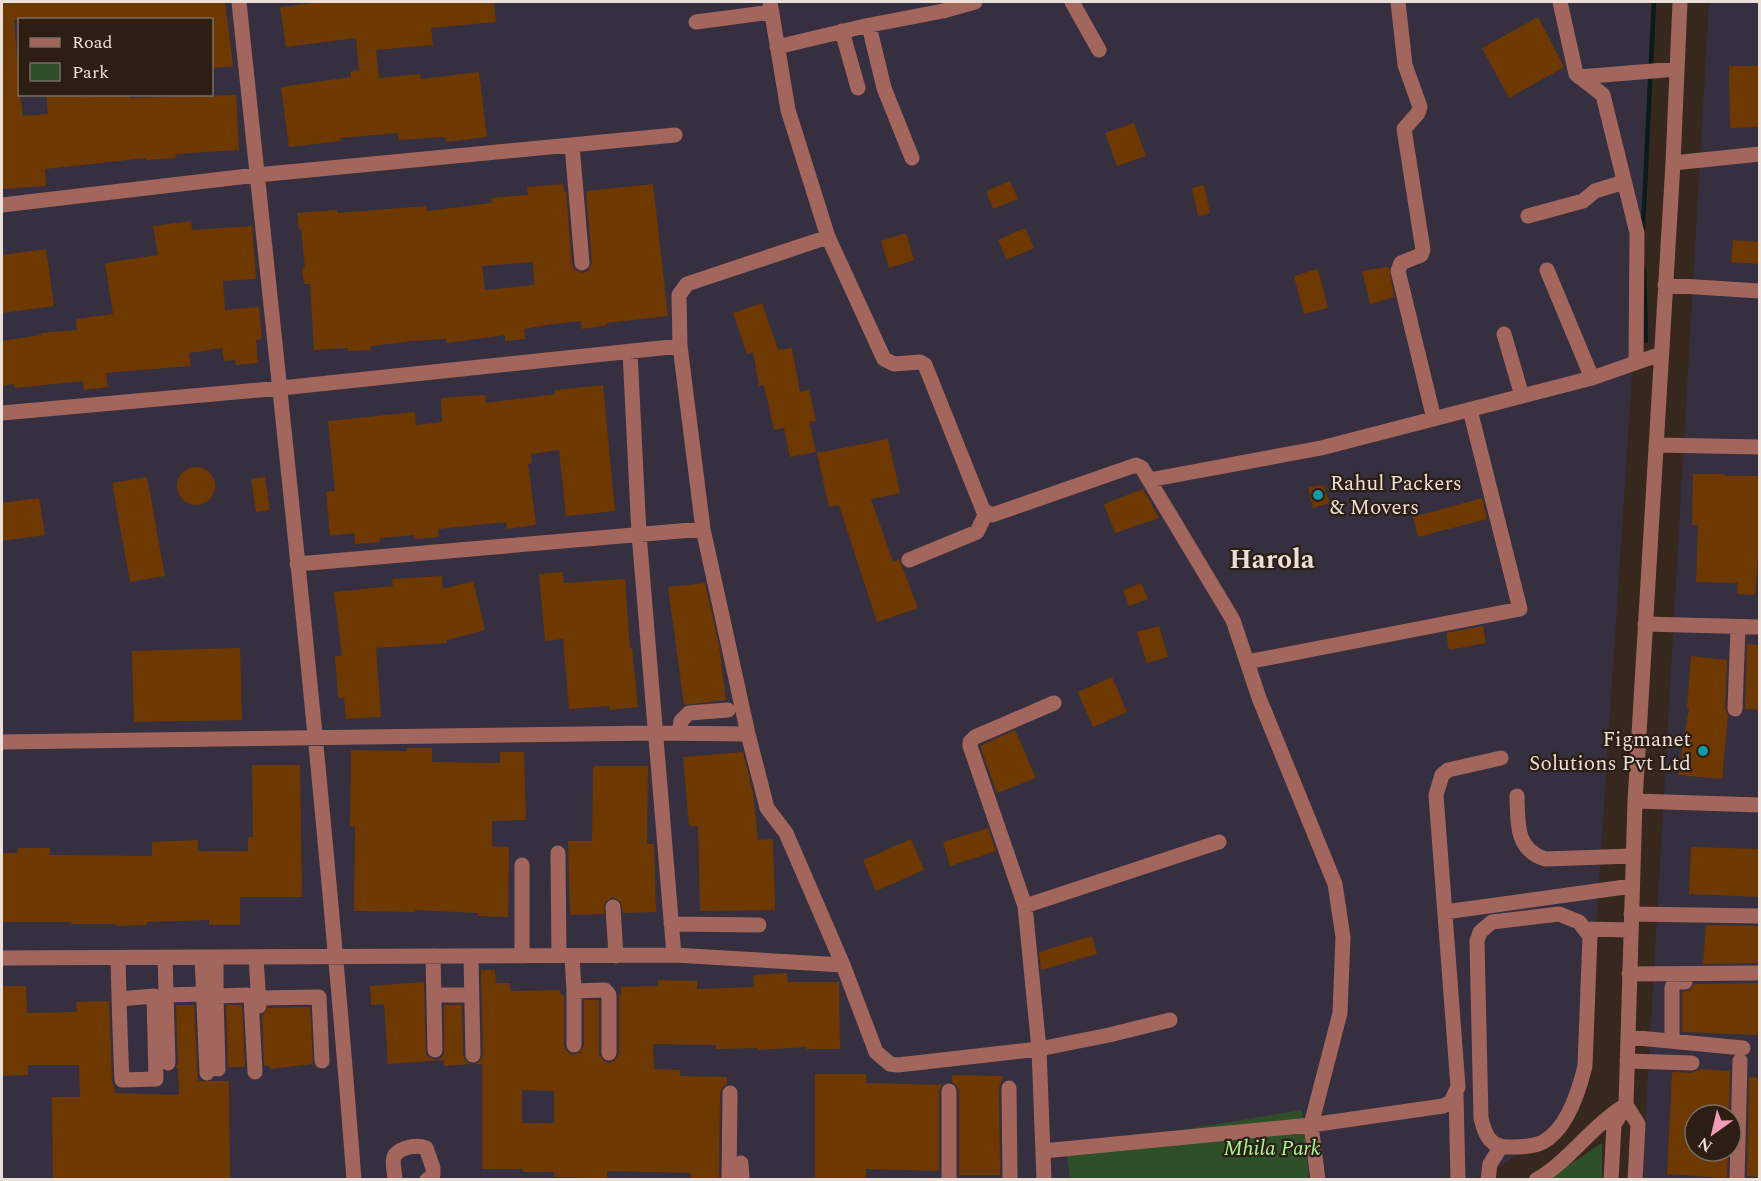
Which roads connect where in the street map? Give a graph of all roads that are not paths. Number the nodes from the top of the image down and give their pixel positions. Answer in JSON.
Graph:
{"nodes":[{"id":1,"x":239,"y":2,"type":"edge"},
{"id":2,"x":975,"y":2,"type":"edge"},
{"id":3,"x":1072,"y":2,"type":"edge"},
{"id":4,"x":1398,"y":2,"type":"edge"},
{"id":5,"x":1560,"y":2,"type":"edge"},
{"id":6,"x":1680,"y":2,"type":"edge"},
{"id":7,"x":771,"y":7,"type":"edge"},
{"id":8,"x":696,"y":22,"type":"dead end"},
{"id":9,"x":869,"y":26,"type":"junction"},
{"id":10,"x":842,"y":31,"type":"junction"},
{"id":11,"x":777,"y":47,"type":"junction"},
{"id":12,"x":1099,"y":50,"type":"dead end"},
{"id":13,"x":1672,"y":69,"type":"junction"},
{"id":14,"x":1579,"y":77,"type":"junction"},
{"id":15,"x":858,"y":88,"type":"dead end"},
{"id":16,"x":675,"y":135,"type":"dead end"},
{"id":17,"x":572,"y":145,"type":"junction"},
{"id":18,"x":1760,"y":154,"type":"edge"},
{"id":19,"x":912,"y":158,"type":"dead end"},
{"id":20,"x":1673,"y":163,"type":"junction"},
{"id":21,"x":257,"y":176,"type":"junction"},
{"id":22,"x":1624,"y":182,"type":"junction"},
{"id":23,"x":2,"y":205,"type":"edge"},
{"id":24,"x":1528,"y":216,"type":"dead end"},
{"id":25,"x":828,"y":237,"type":"junction"},
{"id":26,"x":582,"y":263,"type":"dead end"},
{"id":27,"x":1547,"y":270,"type":"dead end"},
{"id":28,"x":1665,"y":285,"type":"junction"},
{"id":29,"x":1760,"y":291,"type":"edge"},
{"id":30,"x":1504,"y":334,"type":"dead end"},
{"id":31,"x":680,"y":346,"type":"junction"},
{"id":32,"x":630,"y":352,"type":"junction"},
{"id":33,"x":1661,"y":354,"type":"junction"},
{"id":34,"x":1636,"y":363,"type":"junction"},
{"id":35,"x":1592,"y":378,"type":"junction"},
{"id":36,"x":281,"y":388,"type":"junction"},
{"id":37,"x":1522,"y":396,"type":"junction"},
{"id":38,"x":1470,"y":410,"type":"junction"},
{"id":39,"x":2,"y":413,"type":"edge"},
{"id":40,"x":1434,"y":419,"type":"junction"},
{"id":41,"x":1656,"y":445,"type":"junction"},
{"id":42,"x":1760,"y":447,"type":"edge"},
{"id":43,"x":1149,"y":480,"type":"junction"},
{"id":44,"x":986,"y":513,"type":"junction"},
{"id":45,"x":703,"y":529,"type":"junction"},
{"id":46,"x":639,"y":534,"type":"junction"},
{"id":47,"x":909,"y":560,"type":"dead end"},
{"id":48,"x":297,"y":564,"type":"junction"},
{"id":49,"x":1645,"y":624,"type":"junction"},
{"id":50,"x":1738,"y":627,"type":"junction"},
{"id":51,"x":1760,"y":627,"type":"edge"},
{"id":52,"x":1247,"y":662,"type":"junction"},
{"id":53,"x":1054,"y":703,"type":"dead end"},
{"id":54,"x":1735,"y":709,"type":"dead end"},
{"id":55,"x":728,"y":710,"type":"dead end"},
{"id":56,"x":656,"y":733,"type":"junction"},
{"id":57,"x":679,"y":733,"type":"junction"},
{"id":58,"x":747,"y":734,"type":"junction"},
{"id":59,"x":315,"y":738,"type":"junction"},
{"id":60,"x":2,"y":742,"type":"edge"},
{"id":61,"x":1501,"y":758,"type":"dead end"},
{"id":62,"x":1517,"y":796,"type":"dead end"},
{"id":63,"x":1635,"y":801,"type":"junction"},
{"id":64,"x":1760,"y":805,"type":"edge"},
{"id":65,"x":1219,"y":842,"type":"dead end"},
{"id":66,"x":558,"y":853,"type":"dead end"},
{"id":67,"x":1633,"y":856,"type":"junction"},
{"id":68,"x":522,"y":866,"type":"dead end"},
{"id":69,"x":567,"y":878,"type":"dead end"},
{"id":70,"x":1632,"y":886,"type":"junction"},
{"id":71,"x":661,"y":906,"type":"dead end"},
{"id":72,"x":1025,"y":906,"type":"junction"},
{"id":73,"x":613,"y":907,"type":"dead end"},
{"id":74,"x":1445,"y":912,"type":"junction"},
{"id":75,"x":1631,"y":914,"type":"junction"},
{"id":76,"x":1760,"y":916,"type":"edge"},
{"id":77,"x":671,"y":924,"type":"junction"},
{"id":78,"x":759,"y":925,"type":"dead end"},
{"id":79,"x":1586,"y":929,"type":"junction"},
{"id":80,"x":1631,"y":930,"type":"junction"},
{"id":81,"x":337,"y":956,"type":"junction"},
{"id":82,"x":433,"y":956,"type":"junction"},
{"id":83,"x":471,"y":956,"type":"junction"},
{"id":84,"x":522,"y":956,"type":"junction"},
{"id":85,"x":567,"y":956,"type":"junction"},
{"id":86,"x":616,"y":956,"type":"junction"},
{"id":87,"x":669,"y":956,"type":"junction"},
{"id":88,"x":165,"y":957,"type":"junction"},
{"id":89,"x":209,"y":957,"type":"junction"},
{"id":90,"x":256,"y":957,"type":"junction"},
{"id":91,"x":2,"y":958,"type":"edge"},
{"id":92,"x":118,"y":958,"type":"junction"},
{"id":93,"x":843,"y":965,"type":"junction"},
{"id":94,"x":1760,"y":973,"type":"edge"},
{"id":95,"x":1629,"y":974,"type":"junction"},
{"id":96,"x":1685,"y":982,"type":"dead end"},
{"id":97,"x":574,"y":991,"type":"junction"},
{"id":98,"x":166,"y":995,"type":"junction"},
{"id":99,"x":209,"y":995,"type":"junction"},
{"id":100,"x":434,"y":995,"type":"junction"},
{"id":101,"x":472,"y":995,"type":"junction"},
{"id":102,"x":259,"y":998,"type":"junction"},
{"id":103,"x":119,"y":999,"type":"junction"},
{"id":104,"x":1170,"y":1020,"type":"dead end"},
{"id":105,"x":1628,"y":1037,"type":"junction"},
{"id":106,"x":1672,"y":1041,"type":"junction"},
{"id":107,"x":574,"y":1045,"type":"dead end"},
{"id":108,"x":1039,"y":1048,"type":"junction"},
{"id":109,"x":435,"y":1050,"type":"dead end"},
{"id":110,"x":609,"y":1053,"type":"dead end"},
{"id":111,"x":473,"y":1055,"type":"dead end"},
{"id":112,"x":1627,"y":1060,"type":"junction"},
{"id":113,"x":322,"y":1061,"type":"dead end"},
{"id":114,"x":168,"y":1063,"type":"dead end"},
{"id":115,"x":1692,"y":1063,"type":"dead end"},
{"id":116,"x":213,"y":1071,"type":"dead end"},
{"id":117,"x":1733,"y":1085,"type":"dead end"},
{"id":118,"x":1009,"y":1088,"type":"dead end"},
{"id":119,"x":949,"y":1091,"type":"dead end"},
{"id":120,"x":730,"y":1093,"type":"dead end"},
{"id":121,"x":1456,"y":1095,"type":"junction"},
{"id":122,"x":1732,"y":1103,"type":"edge"},
{"id":123,"x":1626,"y":1105,"type":"junction"},
{"id":124,"x":1311,"y":1125,"type":"junction"},
{"id":125,"x":1500,"y":1148,"type":"junction"},
{"id":126,"x":1043,"y":1151,"type":"junction"},
{"id":127,"x":741,"y":1163,"type":"dead end"},
{"id":128,"x":1729,"y":1163,"type":"edge"},
{"id":129,"x":354,"y":1179,"type":"edge"},
{"id":130,"x":387,"y":1179,"type":"edge"},
{"id":131,"x":397,"y":1179,"type":"edge"},
{"id":132,"x":428,"y":1179,"type":"edge"},
{"id":133,"x":729,"y":1179,"type":"edge"},
{"id":134,"x":741,"y":1179,"type":"edge"},
{"id":135,"x":949,"y":1179,"type":"edge"},
{"id":136,"x":1010,"y":1179,"type":"edge"},
{"id":137,"x":1044,"y":1179,"type":"edge"},
{"id":138,"x":1318,"y":1179,"type":"edge"},
{"id":139,"x":1458,"y":1179,"type":"edge"},
{"id":140,"x":1488,"y":1179,"type":"edge"},
{"id":141,"x":1536,"y":1179,"type":"edge"},
{"id":142,"x":1611,"y":1179,"type":"edge"},
{"id":143,"x":1635,"y":1179,"type":"edge"},
{"id":144,"x":1728,"y":1179,"type":"edge"},
{"id":145,"x":1737,"y":1179,"type":"edge"}],
"edges":[{"from":1,"to":21,"type":"street"},
{"from":2,"to":9,"type":"street"},
{"from":3,"to":12,"type":"street"},
{"from":4,"to":40,"type":"street"},
{"from":5,"to":14,"type":"street"},
{"from":6,"to":13,"type":"street"},
{"from":7,"to":8,"type":"street"},
{"from":7,"to":11,"type":"street"},
{"from":9,"to":10,"type":"street"},
{"from":9,"to":19,"type":"street"},
{"from":10,"to":11,"type":"street"},
{"from":10,"to":15,"type":"street"},
{"from":11,"to":25,"type":"street"},
{"from":13,"to":14,"type":"street"},
{"from":13,"to":20,"type":"street"},
{"from":14,"to":22,"type":"street"},
{"from":16,"to":17,"type":"street"},
{"from":17,"to":21,"type":"street"},
{"from":17,"to":26,"type":"street"},
{"from":18,"to":20,"type":"street"},
{"from":20,"to":28,"type":"street"},
{"from":21,"to":23,"type":"street"},
{"from":21,"to":36,"type":"street"},
{"from":22,"to":24,"type":"street"},
{"from":22,"to":34,"type":"street"},
{"from":25,"to":31,"type":"street"},
{"from":25,"to":44,"type":"street"},
{"from":27,"to":35,"type":"street"},
{"from":28,"to":29,"type":"street"},
{"from":28,"to":33,"type":"street"},
{"from":30,"to":37,"type":"street"},
{"from":31,"to":32,"type":"street"},
{"from":31,"to":45,"type":"street"},
{"from":32,"to":36,"type":"street"},
{"from":32,"to":46,"type":"street"},
{"from":33,"to":34,"type":"street"},
{"from":33,"to":41,"type":"street"},
{"from":34,"to":35,"type":"street"},
{"from":35,"to":37,"type":"street"},
{"from":36,"to":39,"type":"street"},
{"from":36,"to":48,"type":"street"},
{"from":37,"to":38,"type":"street"},
{"from":38,"to":40,"type":"street"},
{"from":38,"to":52,"type":"street"},
{"from":40,"to":43,"type":"street"},
{"from":41,"to":42,"type":"street"},
{"from":41,"to":49,"type":"street"},
{"from":43,"to":44,"type":"street"},
{"from":43,"to":52,"type":"street"},
{"from":44,"to":47,"type":"street"},
{"from":45,"to":46,"type":"street"},
{"from":45,"to":58,"type":"street"},
{"from":46,"to":48,"type":"street"},
{"from":46,"to":56,"type":"street"},
{"from":48,"to":59,"type":"street"},
{"from":49,"to":50,"type":"street"},
{"from":49,"to":63,"type":"street"},
{"from":50,"to":51,"type":"street"},
{"from":50,"to":54,"type":"street"},
{"from":52,"to":124,"type":"street"},
{"from":53,"to":72,"type":"street"},
{"from":55,"to":57,"type":"street"},
{"from":56,"to":57,"type":"street"},
{"from":56,"to":59,"type":"street"},
{"from":56,"to":77,"type":"street"},
{"from":57,"to":58,"type":"street"},
{"from":58,"to":93,"type":"street"},
{"from":59,"to":60,"type":"street"},
{"from":59,"to":81,"type":"street"},
{"from":61,"to":74,"type":"street"},
{"from":62,"to":67,"type":"street"},
{"from":63,"to":64,"type":"street"},
{"from":63,"to":67,"type":"street"},
{"from":65,"to":72,"type":"street"},
{"from":66,"to":85,"type":"street"},
{"from":67,"to":70,"type":"street"},
{"from":68,"to":84,"type":"street"},
{"from":69,"to":85,"type":"street"},
{"from":70,"to":74,"type":"street"},
{"from":70,"to":75,"type":"street"},
{"from":71,"to":87,"type":"street"},
{"from":72,"to":108,"type":"street"},
{"from":73,"to":86,"type":"street"},
{"from":74,"to":121,"type":"street"},
{"from":75,"to":76,"type":"street"},
{"from":75,"to":80,"type":"street"},
{"from":77,"to":78,"type":"street"},
{"from":77,"to":87,"type":"street"},
{"from":79,"to":80,"type":"street"},
{"from":79,"to":125,"type":"street"},
{"from":79,"to":125,"type":"street"},
{"from":80,"to":95,"type":"street"},
{"from":81,"to":82,"type":"street"},
{"from":81,"to":90,"type":"street"},
{"from":81,"to":129,"type":"street"},
{"from":82,"to":83,"type":"street"},
{"from":82,"to":100,"type":"street"},
{"from":83,"to":84,"type":"street"},
{"from":83,"to":101,"type":"street"},
{"from":84,"to":85,"type":"street"},
{"from":85,"to":86,"type":"street"},
{"from":85,"to":97,"type":"street"},
{"from":86,"to":87,"type":"street"},
{"from":87,"to":93,"type":"street"},
{"from":88,"to":89,"type":"street"},
{"from":88,"to":92,"type":"street"},
{"from":88,"to":98,"type":"street"},
{"from":89,"to":90,"type":"street"},
{"from":89,"to":99,"type":"street"},
{"from":90,"to":102,"type":"street"},
{"from":91,"to":92,"type":"street"},
{"from":92,"to":103,"type":"street"},
{"from":93,"to":108,"type":"street"},
{"from":94,"to":95,"type":"street"},
{"from":95,"to":105,"type":"street"},
{"from":96,"to":106,"type":"street"},
{"from":97,"to":107,"type":"street"},
{"from":97,"to":110,"type":"street"},
{"from":98,"to":99,"type":"street"},
{"from":98,"to":114,"type":"street"},
{"from":99,"to":102,"type":"street"},
{"from":99,"to":116,"type":"street"},
{"from":100,"to":101,"type":"street"},
{"from":100,"to":109,"type":"street"},
{"from":101,"to":111,"type":"street"},
{"from":102,"to":113,"type":"street"},
{"from":103,"to":103,"type":"street"},
{"from":104,"to":108,"type":"street"},
{"from":105,"to":106,"type":"street"},
{"from":105,"to":112,"type":"street"},
{"from":106,"to":145,"type":"street"},
{"from":108,"to":126,"type":"street"},
{"from":112,"to":115,"type":"street"},
{"from":112,"to":123,"type":"street"},
{"from":117,"to":122,"type":"street"},
{"from":118,"to":136,"type":"street"},
{"from":119,"to":135,"type":"street"},
{"from":120,"to":133,"type":"street"},
{"from":121,"to":124,"type":"street"},
{"from":121,"to":139,"type":"street"},
{"from":123,"to":141,"type":"street"},
{"from":123,"to":142,"type":"street"},
{"from":123,"to":143,"type":"street"},
{"from":124,"to":126,"type":"street"},
{"from":124,"to":138,"type":"street"},
{"from":125,"to":140,"type":"street"},
{"from":126,"to":137,"type":"street"},
{"from":127,"to":134,"type":"street"},
{"from":128,"to":144,"type":"street"},
{"from":130,"to":131,"type":"street"},
{"from":131,"to":132,"type":"street"}]}
